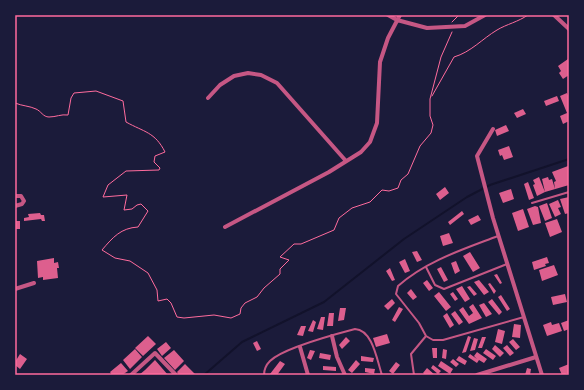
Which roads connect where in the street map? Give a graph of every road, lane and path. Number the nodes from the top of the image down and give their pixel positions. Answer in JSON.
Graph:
{"nodes":[{"id":1,"x":388,"y":15,"type":"edge"},
{"id":2,"x":400,"y":15,"type":"edge"},
{"id":3,"x":459,"y":15,"type":"edge"},
{"id":4,"x":485,"y":15,"type":"edge"},
{"id":5,"x":528,"y":15,"type":"edge"},
{"id":6,"x":554,"y":15,"type":"edge"},
{"id":7,"x":397,"y":20,"type":"junction"},
{"id":8,"x":451,"y":24,"type":"dead end"},
{"id":9,"x":569,"y":29,"type":"edge"},
{"id":10,"x":453,"y":30,"type":"dead end"},
{"id":11,"x":208,"y":98,"type":"dead end"},
{"id":12,"x":430,"y":99,"type":"junction"},
{"id":13,"x":15,"y":102,"type":"edge"},
{"id":14,"x":493,"y":129,"type":"dead end"},
{"id":15,"x":346,"y":161,"type":"junction"},
{"id":16,"x":569,"y":192,"type":"edge"},
{"id":17,"x":15,"y":196,"type":"edge"},
{"id":18,"x":532,"y":203,"type":"dead end"},
{"id":19,"x":15,"y":206,"type":"edge"},
{"id":20,"x":225,"y":227,"type":"dead end"},
{"id":21,"x":498,"y":236,"type":"junction"},
{"id":22,"x":507,"y":264,"type":"junction"},
{"id":23,"x":426,"y":267,"type":"junction"},
{"id":24,"x":34,"y":283,"type":"dead end"},
{"id":25,"x":15,"y":289,"type":"edge"},
{"id":26,"x":524,"y":317,"type":"junction"},
{"id":27,"x":332,"y":336,"type":"junction"},
{"id":28,"x":426,"y":336,"type":"junction"},
{"id":29,"x":300,"y":347,"type":"junction"},
{"id":30,"x":536,"y":357,"type":"junction"},
{"id":31,"x":131,"y":375,"type":"edge"},
{"id":32,"x":176,"y":375,"type":"edge"},
{"id":33,"x":264,"y":375,"type":"edge"},
{"id":34,"x":308,"y":375,"type":"edge"},
{"id":35,"x":345,"y":375,"type":"edge"},
{"id":36,"x":382,"y":375,"type":"edge"},
{"id":37,"x":414,"y":375,"type":"edge"},
{"id":38,"x":477,"y":375,"type":"edge"},
{"id":39,"x":542,"y":375,"type":"edge"}],
"edges":[{"from":1,"to":7,"type":"street"},
{"from":2,"to":7,"type":"street"},
{"from":3,"to":8,"type":"path"},
{"from":4,"to":7,"type":"street"},
{"from":5,"to":12,"type":"path"},
{"from":6,"to":9,"type":"street"},
{"from":7,"to":15,"type":"street"},
{"from":10,"to":12,"type":"path"},
{"from":11,"to":15,"type":"street"},
{"from":12,"to":13,"type":"path"},
{"from":14,"to":21,"type":"street"},
{"from":15,"to":20,"type":"street"},
{"from":16,"to":18,"type":"lane"},
{"from":17,"to":19,"type":"street"},
{"from":21,"to":22,"type":"street"},
{"from":21,"to":23,"type":"lane"},
{"from":22,"to":23,"type":"lane"},
{"from":22,"to":26,"type":"street"},
{"from":23,"to":28,"type":"lane"},
{"from":24,"to":25,"type":"street"},
{"from":26,"to":28,"type":"lane"},
{"from":26,"to":30,"type":"street"},
{"from":27,"to":29,"type":"lane"},
{"from":27,"to":35,"type":"street"},
{"from":27,"to":36,"type":"lane"},
{"from":28,"to":37,"type":"lane"},
{"from":29,"to":33,"type":"lane"},
{"from":29,"to":34,"type":"street"},
{"from":30,"to":38,"type":"street"},
{"from":30,"to":39,"type":"street"},
{"from":31,"to":32,"type":"street"}]}
